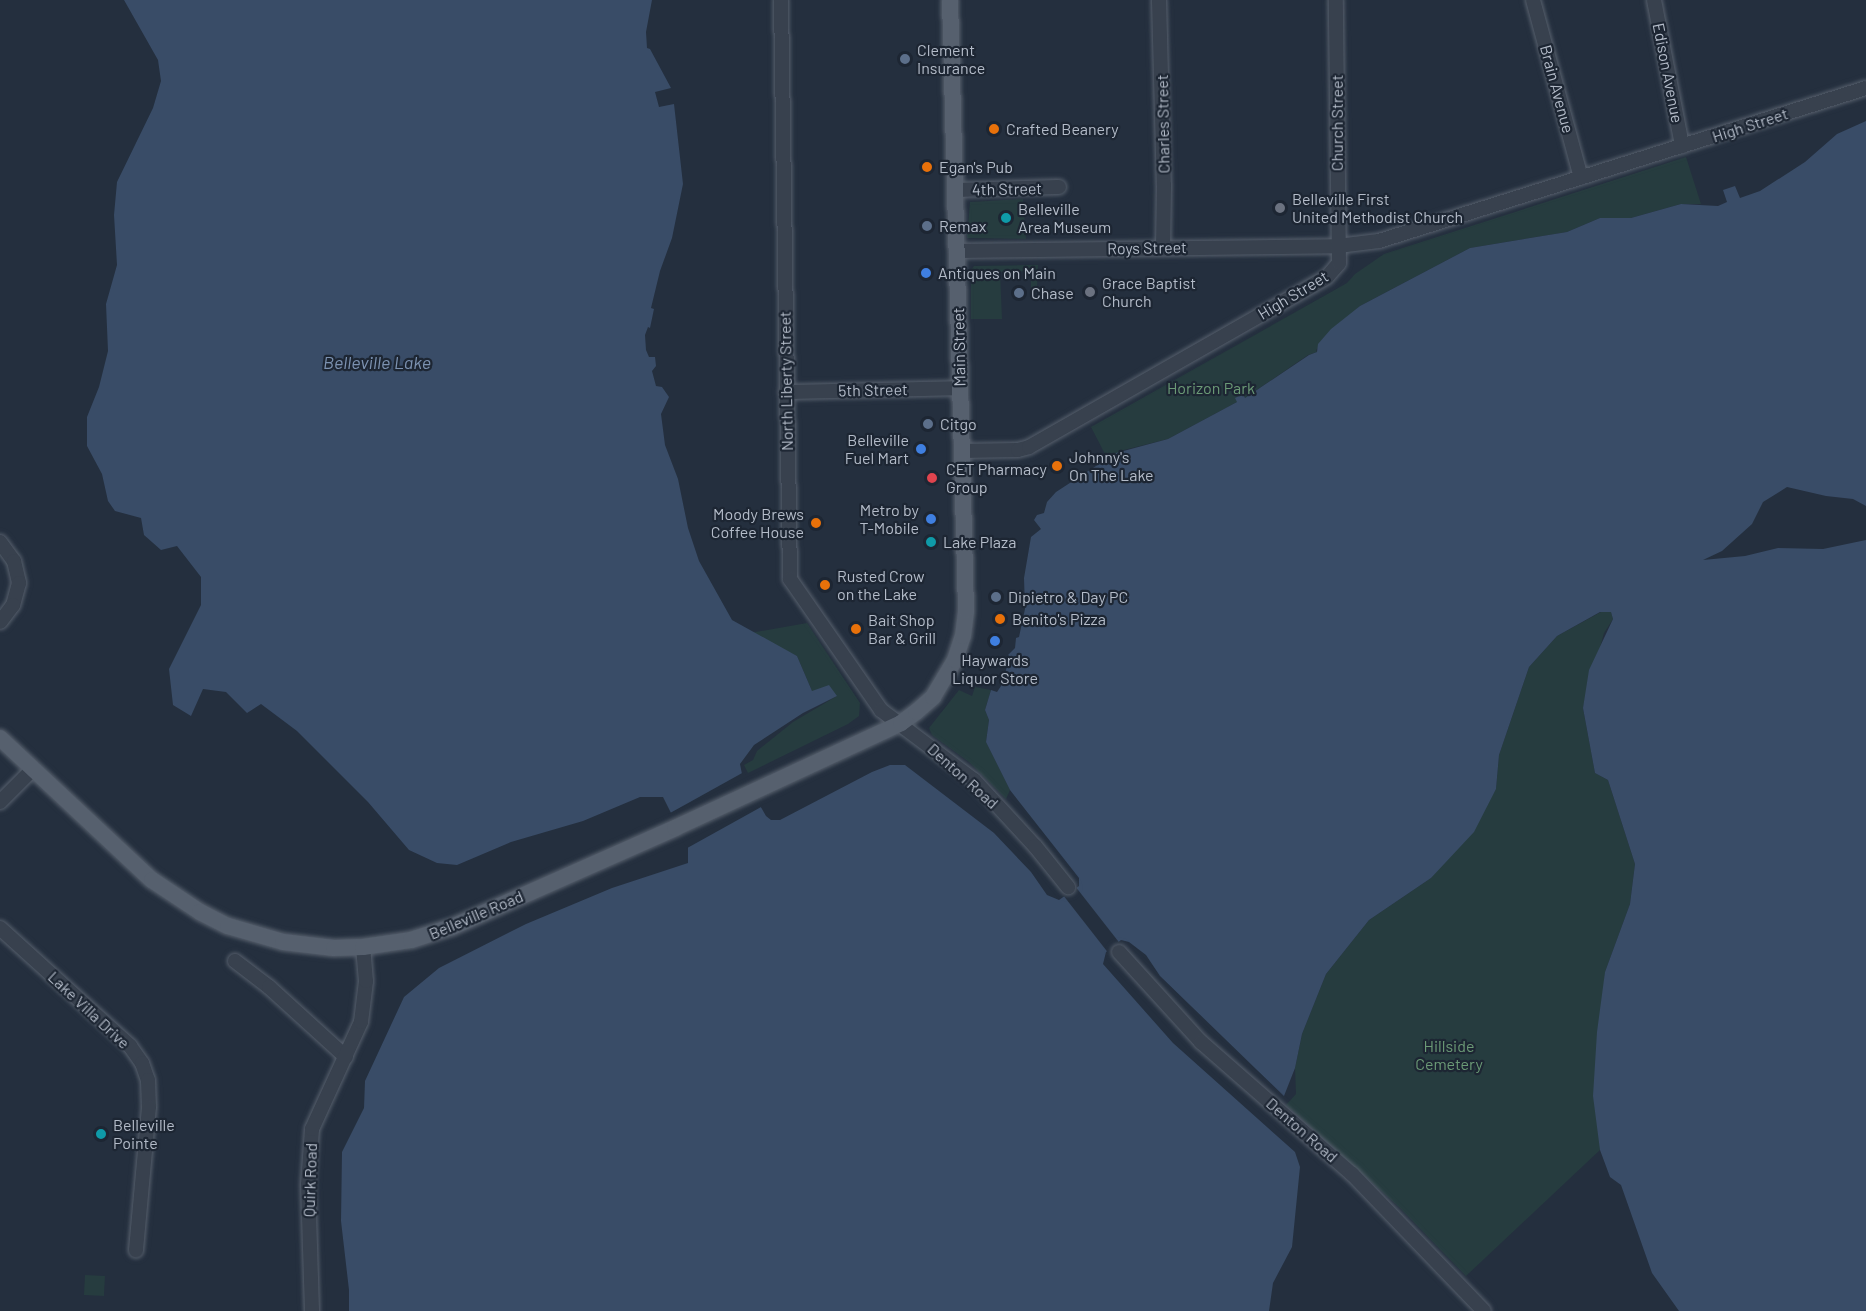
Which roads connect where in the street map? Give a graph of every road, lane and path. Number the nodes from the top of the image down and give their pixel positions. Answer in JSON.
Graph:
{"nodes":[{"id":1,"x":781,"y":0,"type":"edge"},
{"id":2,"x":950,"y":0,"type":"edge"},
{"id":3,"x":1159,"y":0,"type":"edge"},
{"id":4,"x":1336,"y":0,"type":"edge"},
{"id":5,"x":1533,"y":0,"type":"edge"},
{"id":6,"x":1654,"y":0,"type":"edge"},
{"id":7,"x":1866,"y":88,"type":"edge"},
{"id":8,"x":1682,"y":146,"type":"junction"},
{"id":9,"x":1581,"y":178,"type":"junction"},
{"id":10,"x":1059,"y":188,"type":"dead end"},
{"id":11,"x":955,"y":190,"type":"junction"},
{"id":12,"x":1338,"y":246,"type":"junction"},
{"id":13,"x":1163,"y":248,"type":"junction"},
{"id":14,"x":956,"y":251,"type":"junction"},
{"id":15,"x":959,"y":388,"type":"junction"},
{"id":16,"x":786,"y":392,"type":"junction"},
{"id":17,"x":961,"y":451,"type":"junction"},
{"id":18,"x":0,"y":542,"type":"edge"},
{"id":19,"x":0,"y":622,"type":"edge"},
{"id":20,"x":939,"y":689,"type":"joint"},
{"id":21,"x":901,"y":723,"type":"junction"},
{"id":22,"x":0,"y":738,"type":"edge"},
{"id":23,"x":33,"y":769,"type":"junction"},
{"id":24,"x":0,"y":802,"type":"edge"},
{"id":25,"x":1068,"y":887,"type":"dead end"},
{"id":26,"x":0,"y":928,"type":"edge"},
{"id":27,"x":363,"y":947,"type":"junction"},
{"id":28,"x":1119,"y":952,"type":"dead end"},
{"id":29,"x":235,"y":961,"type":"dead end"},
{"id":30,"x":346,"y":1057,"type":"junction"},
{"id":31,"x":136,"y":1251,"type":"dead end"},
{"id":32,"x":312,"y":1311,"type":"edge"},
{"id":33,"x":1484,"y":1311,"type":"edge"}],
"edges":[{"from":1,"to":16,"type":"street","name":"North Liberty Street"},
{"from":2,"to":11,"type":"main road","name":"Main Street"},
{"from":3,"to":13,"type":"street","name":"Charles Street"},
{"from":4,"to":12,"type":"street","name":"Church Street"},
{"from":5,"to":9,"type":"street","name":"Brain Avenue"},
{"from":6,"to":8,"type":"street","name":"Edison Avenue"},
{"from":7,"to":8,"type":"street","name":"High Street"},
{"from":8,"to":9,"type":"street","name":"High Street"},
{"from":9,"to":12,"type":"street","name":"High Street"},
{"from":10,"to":11,"type":"street","name":"4th Street"},
{"from":11,"to":14,"type":"main road","name":"Main Street"},
{"from":12,"to":13,"type":"street","name":"Roys Street"},
{"from":12,"to":17,"type":"street","name":"High Street"},
{"from":13,"to":14,"type":"street","name":"Roys Street"},
{"from":14,"to":15,"type":"main road","name":"Main Street"},
{"from":15,"to":16,"type":"street","name":"5th Street"},
{"from":15,"to":17,"type":"main road","name":"Main Street"},
{"from":16,"to":21,"type":"street","name":"North Liberty Street"},
{"from":17,"to":20,"type":"main road","name":"Main Street"},
{"from":18,"to":19,"type":"street"},
{"from":20,"to":21,"type":"main road","name":"Belleville Road"},
{"from":21,"to":25,"type":"street","name":"Denton Road"},
{"from":21,"to":27,"type":"main road","name":"Belleville Road"},
{"from":22,"to":23,"type":"main road","name":"Belleville Road"},
{"from":23,"to":24,"type":"street"},
{"from":23,"to":27,"type":"main road","name":"Belleville Road"},
{"from":26,"to":31,"type":"street","name":"Lake Villa Drive"},
{"from":27,"to":30,"type":"street","name":"Quirk Road"},
{"from":28,"to":33,"type":"street","name":"Denton Road"},
{"from":29,"to":30,"type":"street"},
{"from":30,"to":32,"type":"street","name":"Quirk Road"}]}
